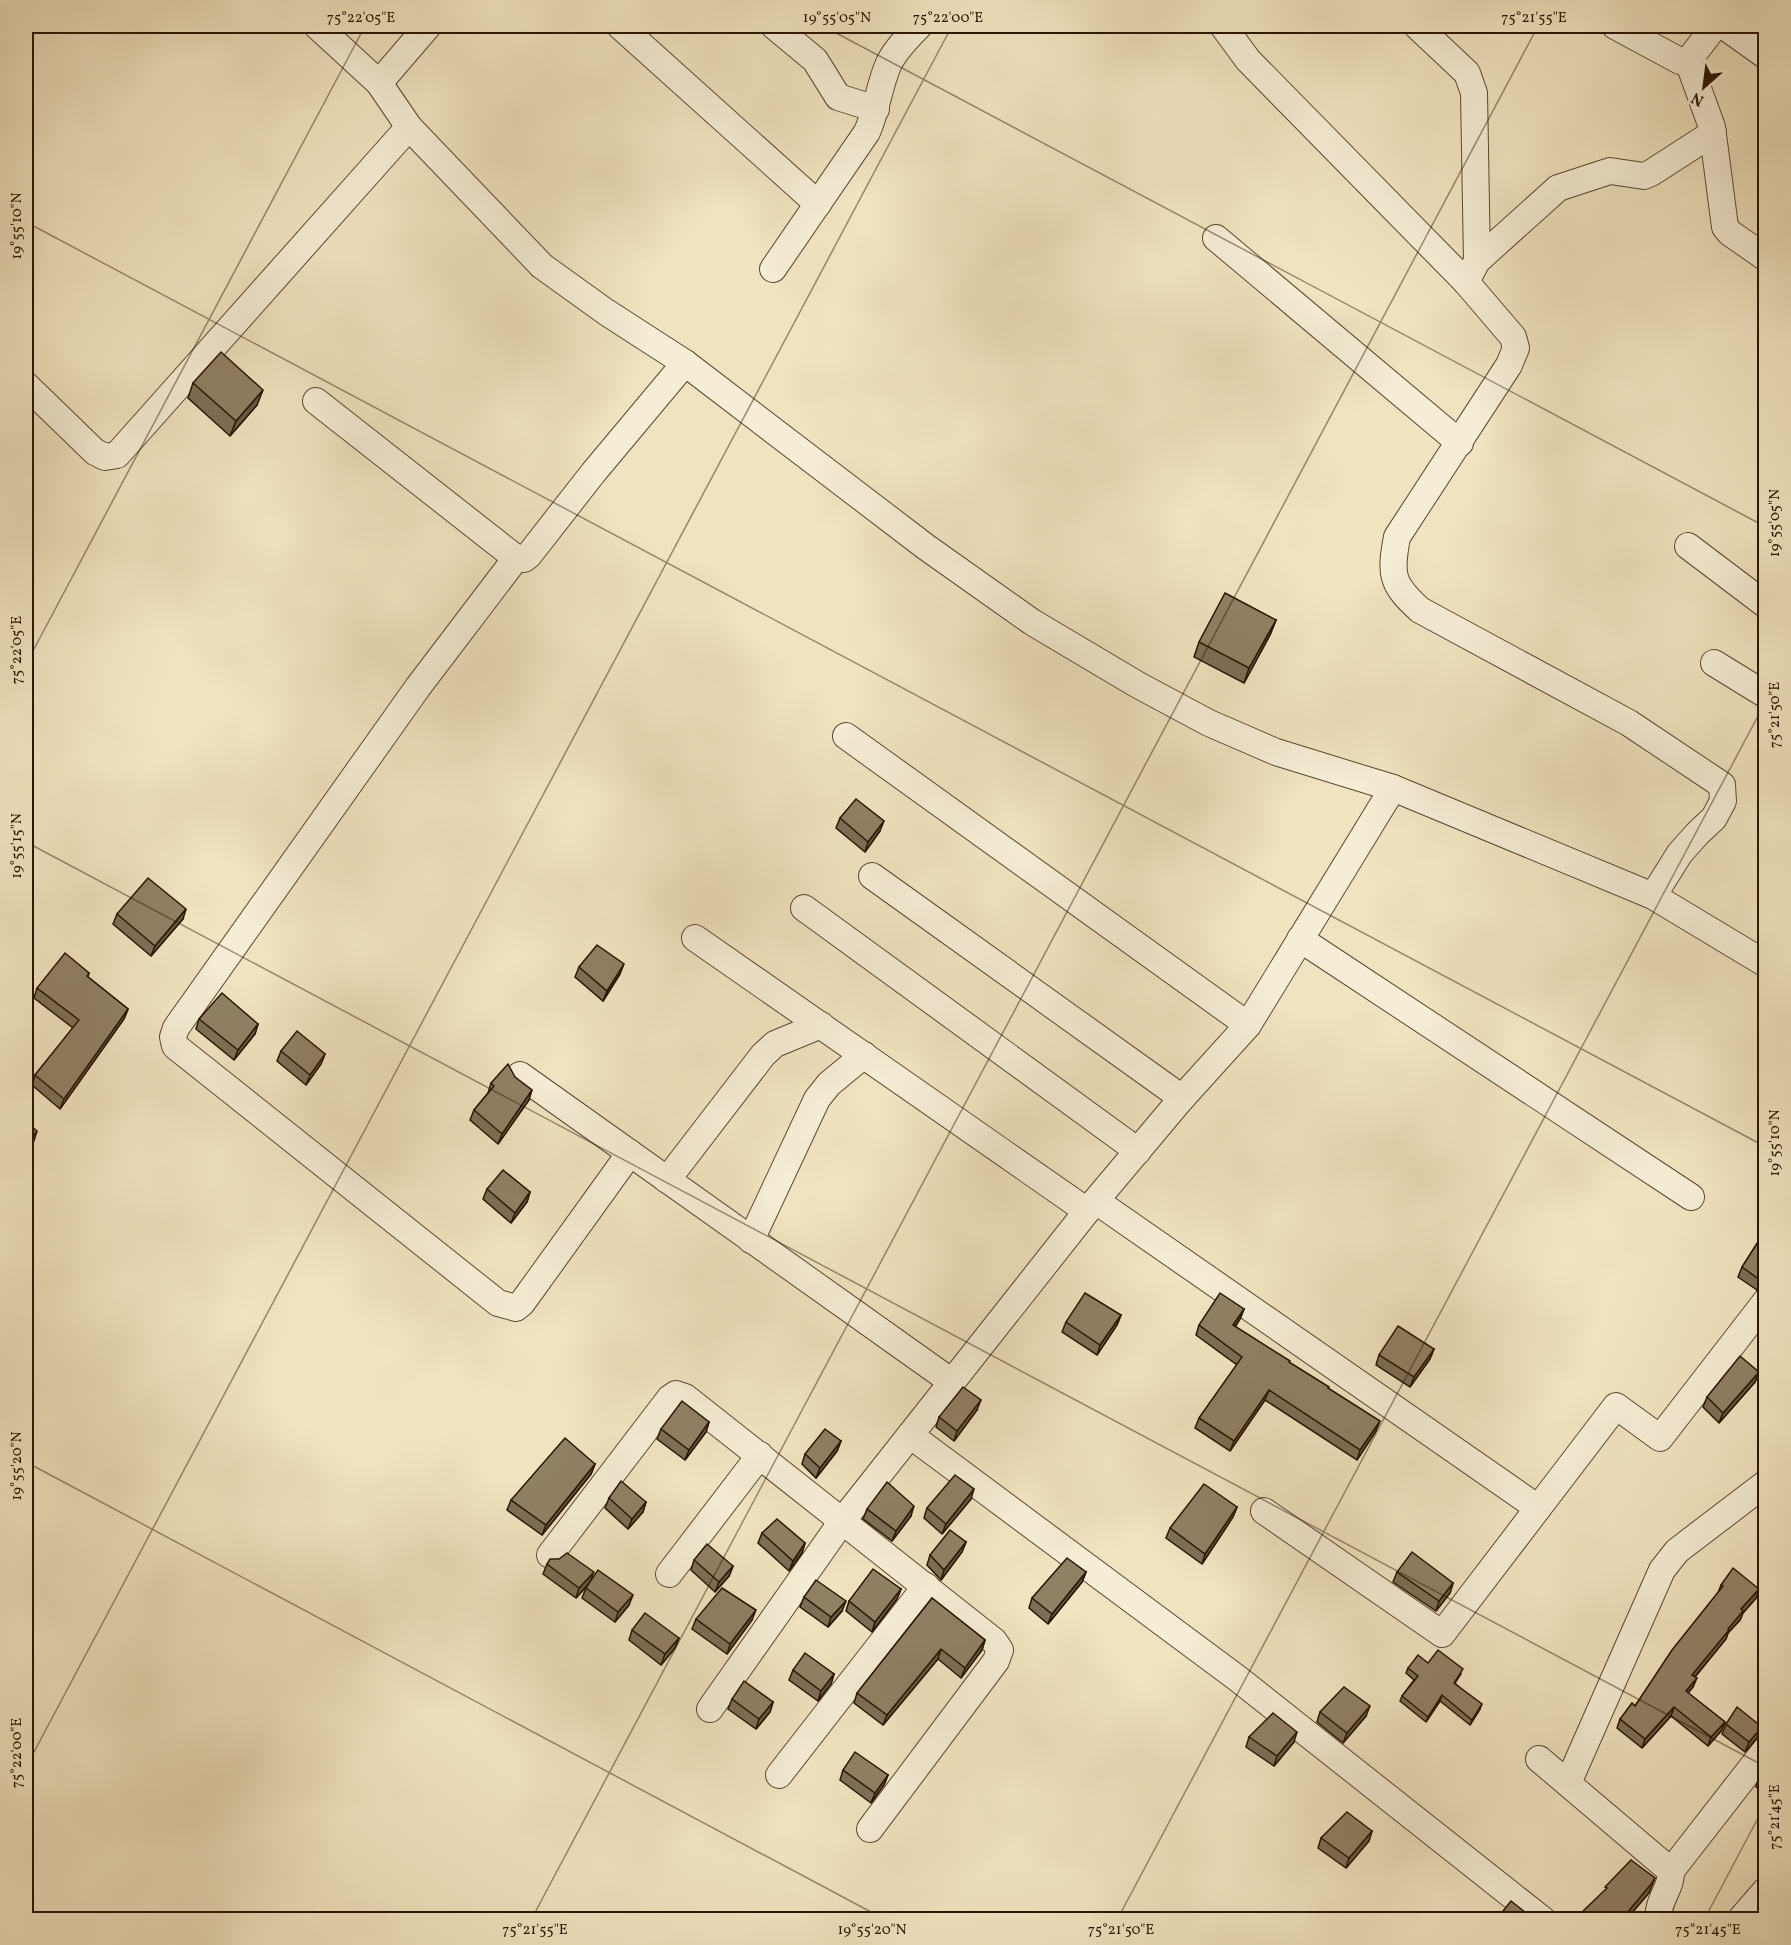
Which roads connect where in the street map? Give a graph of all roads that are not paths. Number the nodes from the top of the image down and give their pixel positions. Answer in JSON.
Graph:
{"nodes":[{"id":1,"x":317,"y":26,"type":"edge"},
{"id":2,"x":428,"y":26,"type":"edge"},
{"id":3,"x":620,"y":26,"type":"edge"},
{"id":4,"x":774,"y":26,"type":"edge"},
{"id":5,"x":919,"y":26,"type":"edge"},
{"id":6,"x":1223,"y":26,"type":"edge"},
{"id":7,"x":1417,"y":26,"type":"edge"},
{"id":8,"x":1615,"y":26,"type":"edge"},
{"id":9,"x":1715,"y":26,"type":"edge"},
{"id":10,"x":1724,"y":26,"type":"edge"},
{"id":11,"x":1766,"y":56,"type":"edge"},
{"id":12,"x":1688,"y":61,"type":"junction"},
{"id":13,"x":379,"y":83,"type":"junction"},
{"id":14,"x":876,"y":109,"type":"junction"},
{"id":15,"x":409,"y":127,"type":"junction"},
{"id":16,"x":1713,"y":133,"type":"junction"},
{"id":17,"x":818,"y":204,"type":"junction"},
{"id":18,"x":1216,"y":238,"type":"dead end"},
{"id":19,"x":1766,"y":258,"type":"edge"},
{"id":20,"x":773,"y":269,"type":"dead end"},
{"id":21,"x":1472,"y":272,"type":"junction"},
{"id":22,"x":685,"y":363,"type":"junction"},
{"id":23,"x":26,"y":386,"type":"edge"},
{"id":24,"x":316,"y":400,"type":"dead end"},
{"id":25,"x":1460,"y":443,"type":"junction"},
{"id":26,"x":1689,"y":546,"type":"dead end"},
{"id":27,"x":516,"y":558,"type":"junction"},
{"id":28,"x":1766,"y":605,"type":"edge"},
{"id":29,"x":1714,"y":663,"type":"dead end"},
{"id":30,"x":1766,"y":694,"type":"edge"},
{"id":31,"x":846,"y":736,"type":"dead end"},
{"id":32,"x":1393,"y":788,"type":"junction"},
{"id":33,"x":872,"y":876,"type":"dead end"},
{"id":34,"x":1653,"y":896,"type":"junction"},
{"id":35,"x":804,"y":908,"type":"dead end"},
{"id":36,"x":695,"y":938,"type":"dead end"},
{"id":37,"x":1300,"y":939,"type":"junction"},
{"id":38,"x":1766,"y":964,"type":"edge"},
{"id":39,"x":821,"y":1025,"type":"junction"},
{"id":40,"x":1248,"y":1025,"type":"junction"},
{"id":41,"x":864,"y":1055,"type":"junction"},
{"id":42,"x":520,"y":1075,"type":"dead end"},
{"id":43,"x":1182,"y":1098,"type":"junction"},
{"id":44,"x":1138,"y":1151,"type":"junction"},
{"id":45,"x":630,"y":1153,"type":"junction"},
{"id":46,"x":668,"y":1180,"type":"junction"},
{"id":47,"x":1691,"y":1197,"type":"dead end"},
{"id":48,"x":1092,"y":1206,"type":"junction"},
{"id":49,"x":751,"y":1240,"type":"junction"},
{"id":50,"x":1766,"y":1300,"type":"edge"},
{"id":51,"x":952,"y":1382,"type":"junction"},
{"id":52,"x":910,"y":1435,"type":"junction"},
{"id":53,"x":760,"y":1455,"type":"junction"},
{"id":54,"x":1766,"y":1483,"type":"edge"},
{"id":55,"x":1538,"y":1508,"type":"junction"},
{"id":56,"x":1264,"y":1510,"type":"dead end"},
{"id":57,"x":843,"y":1520,"type":"junction"},
{"id":58,"x":550,"y":1555,"type":"dead end"},
{"id":59,"x":669,"y":1574,"type":"dead end"},
{"id":60,"x":926,"y":1586,"type":"junction"},
{"id":61,"x":710,"y":1709,"type":"dead end"},
{"id":62,"x":1766,"y":1749,"type":"edge"},
{"id":63,"x":1539,"y":1759,"type":"dead end"},
{"id":64,"x":779,"y":1775,"type":"dead end"},
{"id":65,"x":1568,"y":1782,"type":"junction"},
{"id":66,"x":870,"y":1829,"type":"dead end"},
{"id":67,"x":1671,"y":1871,"type":"junction"},
{"id":68,"x":1766,"y":1890,"type":"edge"},
{"id":69,"x":1543,"y":1920,"type":"edge"},
{"id":70,"x":1659,"y":1920,"type":"edge"},
{"id":71,"x":1740,"y":1920,"type":"edge"}],
"edges":[{"from":1,"to":13,"type":"street"},
{"from":2,"to":13,"type":"street"},
{"from":3,"to":17,"type":"street"},
{"from":4,"to":14,"type":"street"},
{"from":5,"to":14,"type":"street"},
{"from":6,"to":21,"type":"street"},
{"from":7,"to":21,"type":"street"},
{"from":8,"to":12,"type":"street"},
{"from":9,"to":12,"type":"street"},
{"from":10,"to":11,"type":"street"},
{"from":12,"to":16,"type":"street"},
{"from":13,"to":15,"type":"street"},
{"from":14,"to":17,"type":"street"},
{"from":15,"to":22,"type":"street"},
{"from":15,"to":23,"type":"street"},
{"from":16,"to":19,"type":"street"},
{"from":16,"to":21,"type":"street"},
{"from":17,"to":20,"type":"street"},
{"from":18,"to":25,"type":"street"},
{"from":21,"to":25,"type":"street"},
{"from":22,"to":27,"type":"street"},
{"from":22,"to":32,"type":"street"},
{"from":24,"to":27,"type":"street"},
{"from":25,"to":34,"type":"street"},
{"from":26,"to":28,"type":"street"},
{"from":27,"to":45,"type":"street"},
{"from":29,"to":30,"type":"street"},
{"from":31,"to":40,"type":"street"},
{"from":32,"to":34,"type":"street"},
{"from":32,"to":37,"type":"street"},
{"from":33,"to":43,"type":"street"},
{"from":34,"to":38,"type":"street"},
{"from":35,"to":44,"type":"street"},
{"from":36,"to":39,"type":"street"},
{"from":37,"to":40,"type":"street"},
{"from":37,"to":47,"type":"street"},
{"from":39,"to":41,"type":"street"},
{"from":39,"to":46,"type":"street"},
{"from":40,"to":43,"type":"street"},
{"from":41,"to":48,"type":"street"},
{"from":41,"to":49,"type":"street"},
{"from":42,"to":45,"type":"street"},
{"from":43,"to":44,"type":"street"},
{"from":44,"to":48,"type":"street"},
{"from":45,"to":46,"type":"street"},
{"from":46,"to":49,"type":"street"},
{"from":48,"to":51,"type":"street"},
{"from":48,"to":55,"type":"street"},
{"from":49,"to":51,"type":"street"},
{"from":50,"to":55,"type":"street"},
{"from":51,"to":52,"type":"street"},
{"from":52,"to":57,"type":"street"},
{"from":52,"to":69,"type":"street"},
{"from":53,"to":57,"type":"street"},
{"from":53,"to":58,"type":"street"},
{"from":53,"to":59,"type":"street"},
{"from":54,"to":65,"type":"street"},
{"from":55,"to":56,"type":"street"},
{"from":57,"to":60,"type":"street"},
{"from":57,"to":61,"type":"street"},
{"from":60,"to":64,"type":"street"},
{"from":60,"to":66,"type":"street"},
{"from":62,"to":67,"type":"street"},
{"from":63,"to":65,"type":"street"},
{"from":65,"to":67,"type":"street"},
{"from":67,"to":70,"type":"street"},
{"from":68,"to":71,"type":"street"}]}
